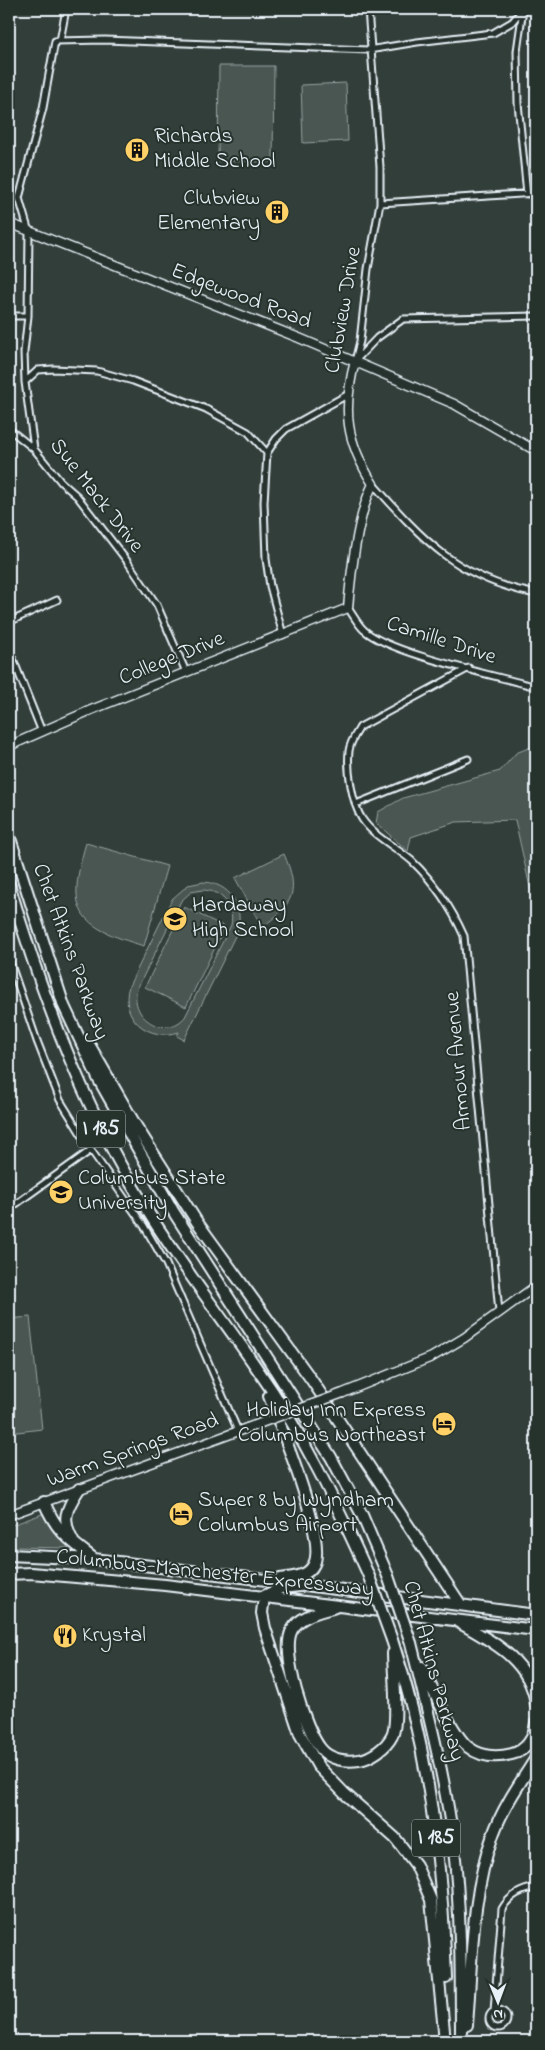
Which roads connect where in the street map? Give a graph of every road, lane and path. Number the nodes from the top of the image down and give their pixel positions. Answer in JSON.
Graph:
{"nodes":[{"id":1,"x":66,"y":9,"type":"edge"},
{"id":2,"x":368,"y":9,"type":"edge"},
{"id":3,"x":523,"y":9,"type":"edge"},
{"id":4,"x":60,"y":41,"type":"junction"},
{"id":5,"x":370,"y":50,"type":"junction"},
{"id":6,"x":536,"y":193,"type":"edge"},
{"id":7,"x":527,"y":194,"type":"junction"},
{"id":8,"x":380,"y":203,"type":"junction"},
{"id":9,"x":9,"y":224,"type":"edge"},
{"id":10,"x":29,"y":232,"type":"junction"},
{"id":11,"x":9,"y":316,"type":"edge"},
{"id":12,"x":28,"y":316,"type":"junction"},
{"id":13,"x":536,"y":316,"type":"edge"},
{"id":14,"x":355,"y":361,"type":"junction"},
{"id":15,"x":25,"y":382,"type":"junction"},
{"id":16,"x":347,"y":395,"type":"junction"},
{"id":17,"x":9,"y":429,"type":"edge"},
{"id":18,"x":34,"y":449,"type":"junction"},
{"id":19,"x":536,"y":451,"type":"edge"},
{"id":20,"x":267,"y":453,"type":"junction"},
{"id":21,"x":373,"y":484,"type":"junction"},
{"id":22,"x":536,"y":594,"type":"edge"},
{"id":23,"x":57,"y":600,"type":"dead end"},
{"id":24,"x":348,"y":608,"type":"junction"},
{"id":25,"x":9,"y":622,"type":"edge"},
{"id":26,"x":282,"y":635,"type":"junction"},
{"id":27,"x":9,"y":649,"type":"edge"},
{"id":28,"x":469,"y":668,"type":"junction"},
{"id":29,"x":186,"y":672,"type":"junction"},
{"id":30,"x":536,"y":687,"type":"edge"},
{"id":31,"x":42,"y":732,"type":"junction"},
{"id":32,"x":9,"y":746,"type":"edge"},
{"id":33,"x":468,"y":759,"type":"dead end"},
{"id":34,"x":356,"y":804,"type":"junction"},
{"id":35,"x":9,"y":836,"type":"edge"},
{"id":36,"x":9,"y":884,"type":"edge"},
{"id":37,"x":48,"y":956,"type":"junction"},
{"id":38,"x":9,"y":959,"type":"edge"},
{"id":39,"x":91,"y":1150,"type":"junction"},
{"id":40,"x":9,"y":1209,"type":"edge"},
{"id":41,"x":536,"y":1286,"type":"edge"},
{"id":42,"x":499,"y":1312,"type":"junction"},
{"id":43,"x":260,"y":1371,"type":"junction"},
{"id":44,"x":238,"y":1431,"type":"junction"},
{"id":45,"x":79,"y":1489,"type":"junction"},
{"id":46,"x":44,"y":1502,"type":"junction"},
{"id":47,"x":9,"y":1516,"type":"edge"},
{"id":48,"x":75,"y":1544,"type":"junction"},
{"id":49,"x":9,"y":1555,"type":"edge"},
{"id":50,"x":94,"y":1559,"type":"junction"},
{"id":51,"x":9,"y":1574,"type":"edge"},
{"id":52,"x":48,"y":1575,"type":"junction"},
{"id":53,"x":273,"y":1580,"type":"junction"},
{"id":54,"x":9,"y":1582,"type":"edge"},
{"id":55,"x":310,"y":1585,"type":"junction"},
{"id":56,"x":264,"y":1596,"type":"junction"},
{"id":57,"x":461,"y":1606,"type":"junction"},
{"id":58,"x":336,"y":1607,"type":"junction"},
{"id":59,"x":536,"y":1614,"type":"edge"},
{"id":60,"x":455,"y":1620,"type":"junction"},
{"id":61,"x":536,"y":1630,"type":"edge"},
{"id":62,"x":392,"y":1640,"type":"junction"},
{"id":63,"x":411,"y":1643,"type":"junction"},
{"id":64,"x":536,"y":1704,"type":"edge"},
{"id":65,"x":536,"y":1723,"type":"edge"},
{"id":66,"x":536,"y":1758,"type":"edge"},
{"id":67,"x":536,"y":1887,"type":"edge"},
{"id":68,"x":494,"y":2011,"type":"dead end"},
{"id":69,"x":446,"y":2041,"type":"edge"},
{"id":70,"x":461,"y":2041,"type":"edge"},
{"id":71,"x":465,"y":2041,"type":"edge"}],
"edges":[{"from":1,"to":4,"type":"street","name":"Sue Mack Drive"},
{"from":2,"to":5,"type":"street","name":"Clubview Drive"},
{"from":3,"to":5,"type":"street"},
{"from":3,"to":7,"type":"street"},
{"from":4,"to":5,"type":"street"},
{"from":4,"to":10,"type":"street","name":"Sue Mack Drive"},
{"from":5,"to":8,"type":"street","name":"Clubview Drive"},
{"from":6,"to":7,"type":"street"},
{"from":7,"to":8,"type":"street"},
{"from":8,"to":14,"type":"street","name":"Clubview Drive"},
{"from":9,"to":10,"type":"street","name":"Edgewood Road"},
{"from":10,"to":12,"type":"street","name":"Sue Mack Drive"},
{"from":10,"to":14,"type":"street","name":"Edgewood Road"},
{"from":11,"to":12,"type":"street"},
{"from":12,"to":15,"type":"street","name":"Sue Mack Drive"},
{"from":13,"to":14,"type":"street"},
{"from":14,"to":16,"type":"street","name":"Clubview Drive"},
{"from":14,"to":19,"type":"street","name":"Edgewood Road"},
{"from":15,"to":18,"type":"street","name":"Sue Mack Drive"},
{"from":15,"to":20,"type":"street"},
{"from":16,"to":20,"type":"street"},
{"from":16,"to":21,"type":"street","name":"Clubview Drive"},
{"from":17,"to":18,"type":"street"},
{"from":18,"to":29,"type":"street","name":"Sue Mack Drive"},
{"from":20,"to":26,"type":"street"},
{"from":21,"to":22,"type":"street"},
{"from":21,"to":24,"type":"street"},
{"from":23,"to":25,"type":"street"},
{"from":24,"to":26,"type":"street","name":"College Drive"},
{"from":24,"to":28,"type":"street","name":"Camille Drive"},
{"from":26,"to":29,"type":"street","name":"College Drive"},
{"from":27,"to":31,"type":"street"},
{"from":28,"to":30,"type":"street","name":"Camille Drive"},
{"from":28,"to":34,"type":"street"},
{"from":29,"to":31,"type":"street","name":"College Drive"},
{"from":31,"to":32,"type":"street","name":"College Drive"},
{"from":33,"to":34,"type":"street"},
{"from":34,"to":42,"type":"street","name":"Armour Avenue"},
{"from":35,"to":37,"type":"highway","name":"Chet Atkins Parkway","number":"I 185"},
{"from":36,"to":43,"type":"highway","name":"Chet Atkins Parkway","number":"I 185"},
{"from":37,"to":57,"type":"highway"},
{"from":37,"to":63,"type":"highway","name":"Chet Atkins Parkway","number":"I 185","bridge":true},
{"from":38,"to":39,"type":"street"},
{"from":39,"to":40,"type":"street"},
{"from":39,"to":44,"type":"street"},
{"from":41,"to":42,"type":"street","name":"Warm Springs Road"},
{"from":42,"to":44,"type":"street","name":"Warm Springs Road","bridge":true},
{"from":43,"to":53,"type":"highway"},
{"from":43,"to":62,"type":"highway","name":"Chet Atkins Parkway","number":"I 185","bridge":true},
{"from":44,"to":45,"type":"street","name":"Warm Springs Road"},
{"from":45,"to":46,"type":"street","name":"Warm Springs Road"},
{"from":45,"to":48,"type":"highway"},
{"from":46,"to":47,"type":"street","name":"Warm Springs Road"},
{"from":46,"to":48,"type":"highway"},
{"from":48,"to":50,"type":"highway"},
{"from":49,"to":50,"type":"highway","name":"Columbus-Manchester Expressway"},
{"from":50,"to":53,"type":"highway","name":"Columbus-Manchester Expressway"},
{"from":51,"to":52,"type":"highway","name":"Columbus-Manchester Expressway"},
{"from":52,"to":54,"type":"highway"},
{"from":52,"to":56,"type":"highway","name":"Columbus-Manchester Expressway"},
{"from":53,"to":55,"type":"highway","name":"Columbus-Manchester Expressway"},
{"from":55,"to":56,"type":"highway"},
{"from":55,"to":57,"type":"highway","name":"Columbus-Manchester Expressway"},
{"from":56,"to":58,"type":"highway","name":"Columbus-Manchester Expressway"},
{"from":56,"to":69,"type":"highway"},
{"from":57,"to":59,"type":"highway","name":"Columbus-Manchester Expressway"},
{"from":58,"to":60,"type":"highway","name":"Columbus-Manchester Expressway"},
{"from":58,"to":62,"type":"highway"},
{"from":60,"to":61,"type":"highway","name":"Columbus-Manchester Expressway"},
{"from":60,"to":64,"type":"highway"},
{"from":62,"to":69,"type":"highway","name":"Chet Atkins Parkway","number":"I 185"},
{"from":63,"to":65,"type":"highway"},
{"from":63,"to":70,"type":"highway","name":"Chet Atkins Parkway","number":"I 185"},
{"from":66,"to":71,"type":"highway"},
{"from":67,"to":68,"type":"street"}]}
